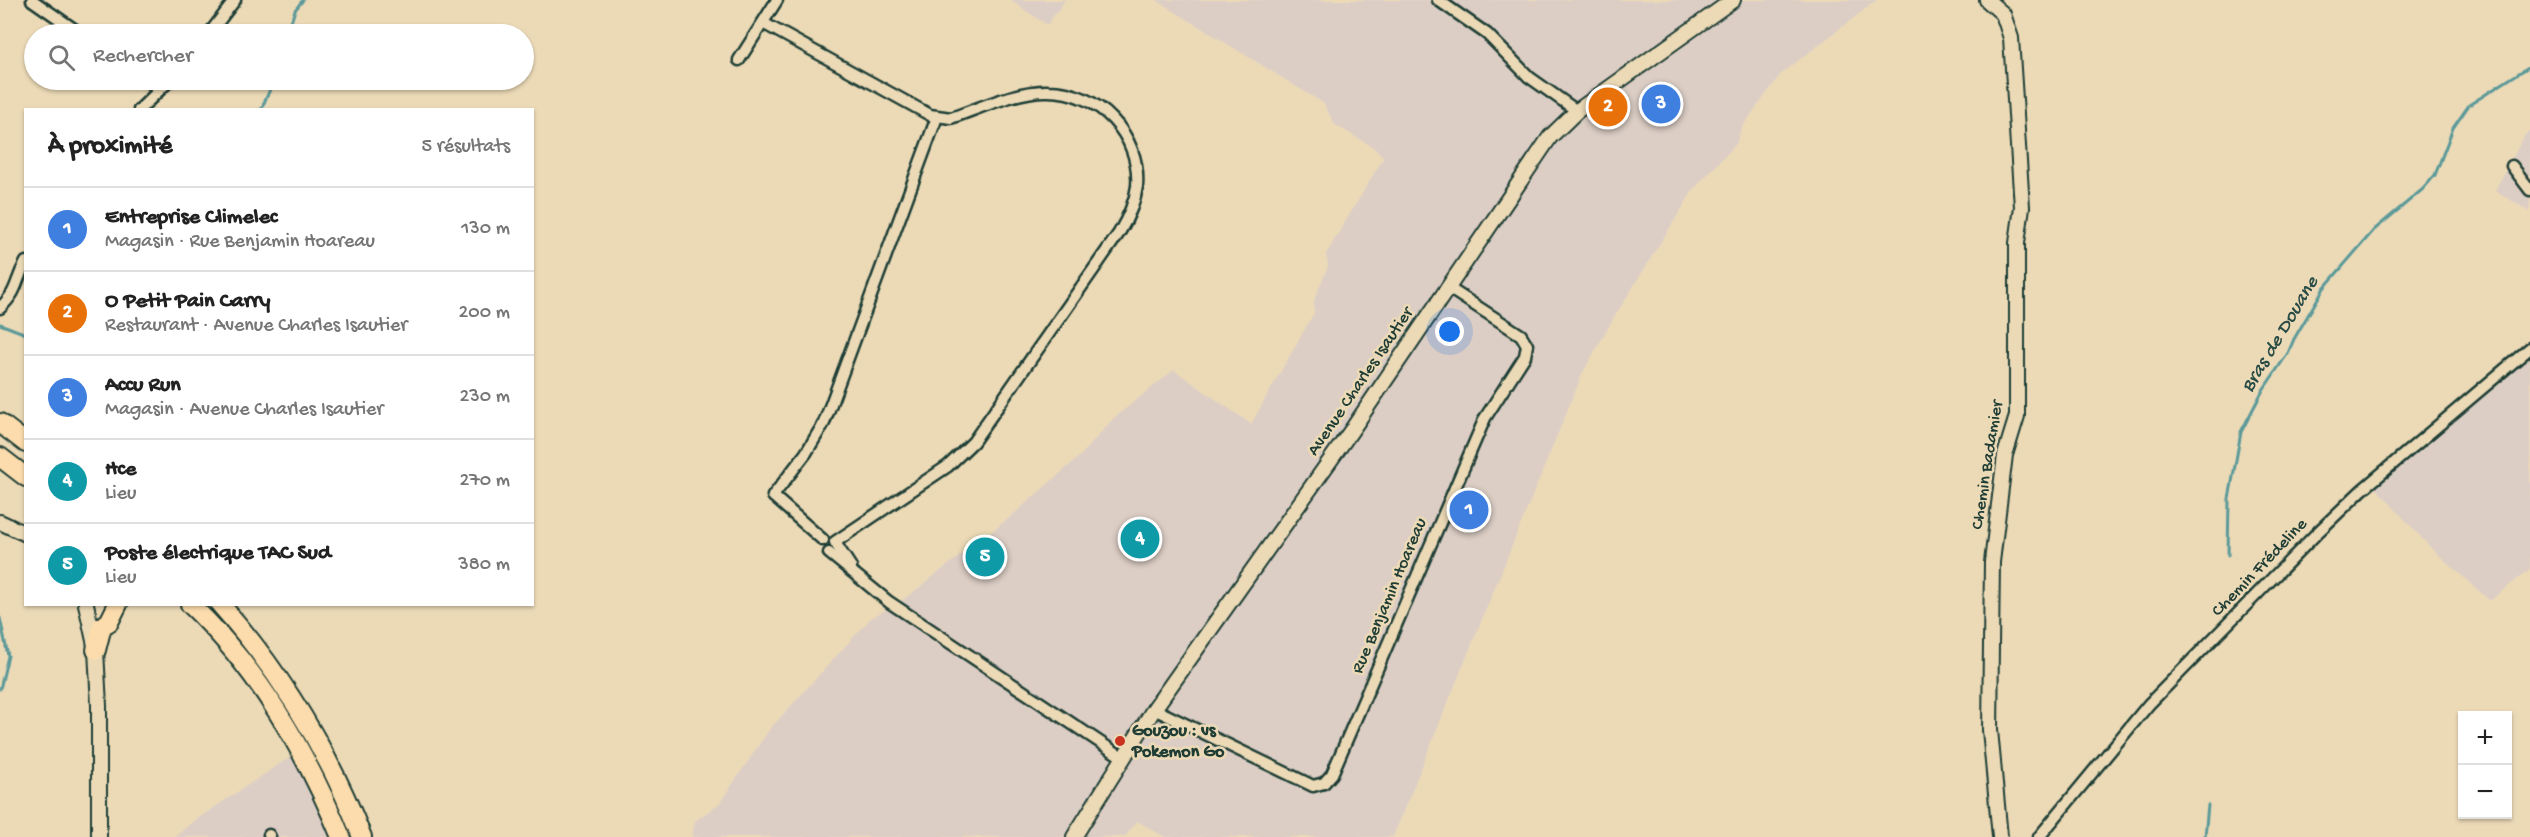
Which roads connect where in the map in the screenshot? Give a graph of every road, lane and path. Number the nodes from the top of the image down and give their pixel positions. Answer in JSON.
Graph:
{"nodes":[{"id":1,"x":32,"y":0,"type":"edge"},
{"id":2,"x":235,"y":0,"type":"edge"},
{"id":3,"x":777,"y":0,"type":"edge"},
{"id":4,"x":1438,"y":0,"type":"edge"},
{"id":5,"x":1734,"y":0,"type":"edge"},
{"id":6,"x":1987,"y":0,"type":"edge"},
{"id":7,"x":763,"y":23,"type":"junction"},
{"id":8,"x":67,"y":24,"type":"edge"},
{"id":9,"x":217,"y":24,"type":"edge"},
{"id":10,"x":739,"y":60,"type":"dead end"},
{"id":11,"x":159,"y":90,"type":"edge"},
{"id":12,"x":141,"y":108,"type":"edge"},
{"id":13,"x":1577,"y":111,"type":"junction"},
{"id":14,"x":937,"y":117,"type":"junction"},
{"id":15,"x":2512,"y":166,"type":"dead end"},
{"id":16,"x":2530,"y":190,"type":"edge"},
{"id":17,"x":24,"y":265,"type":"edge"},
{"id":18,"x":1447,"y":287,"type":"junction"},
{"id":19,"x":0,"y":308,"type":"edge"},
{"id":20,"x":2530,"y":348,"type":"edge"},
{"id":21,"x":0,"y":423,"type":"edge"},
{"id":22,"x":24,"y":441,"type":"edge"},
{"id":23,"x":0,"y":450,"type":"edge"},
{"id":24,"x":0,"y":457,"type":"edge"},
{"id":25,"x":24,"y":468,"type":"edge"},
{"id":26,"x":24,"y":475,"type":"edge"},
{"id":27,"x":0,"y":522,"type":"edge"},
{"id":28,"x":24,"y":533,"type":"edge"},
{"id":29,"x":833,"y":546,"type":"junction"},
{"id":30,"x":86,"y":606,"type":"edge"},
{"id":31,"x":96,"y":606,"type":"edge"},
{"id":32,"x":117,"y":606,"type":"edge"},
{"id":33,"x":192,"y":606,"type":"edge"},
{"id":34,"x":222,"y":606,"type":"edge"},
{"id":35,"x":102,"y":626,"type":"junction"},
{"id":36,"x":96,"y":650,"type":"junction"},
{"id":37,"x":99,"y":706,"type":"junction"},
{"id":38,"x":1154,"y":709,"type":"junction"},
{"id":39,"x":1122,"y":757,"type":"junction"},
{"id":40,"x":325,"y":800,"type":"junction"},
{"id":41,"x":99,"y":837,"type":"edge"},
{"id":42,"x":335,"y":837,"type":"edge"},
{"id":43,"x":341,"y":837,"type":"edge"},
{"id":44,"x":362,"y":837,"type":"edge"},
{"id":45,"x":1074,"y":837,"type":"edge"},
{"id":46,"x":2000,"y":837,"type":"edge"},
{"id":47,"x":2039,"y":837,"type":"edge"}],
"edges":[{"from":1,"to":8,"type":"street"},
{"from":2,"to":9,"type":"street"},
{"from":3,"to":7,"type":"street"},
{"from":4,"to":13,"type":"street"},
{"from":5,"to":13,"type":"street","name":"Avenue Charles Isautier"},
{"from":6,"to":46,"type":"street","name":"Chemin Badamier"},
{"from":7,"to":10,"type":"street"},
{"from":7,"to":14,"type":"street"},
{"from":11,"to":12,"type":"street"},
{"from":13,"to":18,"type":"street","name":"Avenue Charles Isautier"},
{"from":14,"to":29,"type":"street"},
{"from":14,"to":29,"type":"street"},
{"from":15,"to":16,"type":"street"},
{"from":17,"to":19,"type":"street"},
{"from":18,"to":38,"type":"street","name":"Avenue Charles Isautier"},
{"from":18,"to":38,"type":"street","name":"Rue Benjamin Hoareau"},
{"from":20,"to":47,"type":"street","name":"Chemin Frédeline"},
{"from":21,"to":22,"type":"highway"},
{"from":23,"to":25,"type":"highway"},
{"from":24,"to":26,"type":"highway"},
{"from":27,"to":28,"type":"street"},
{"from":29,"to":39,"type":"street"},
{"from":30,"to":36,"type":"street"},
{"from":31,"to":35,"type":"street"},
{"from":32,"to":35,"type":"highway"},
{"from":33,"to":40,"type":"highway"},
{"from":34,"to":44,"type":"highway"},
{"from":35,"to":36,"type":"highway"},
{"from":35,"to":37,"type":"street"},
{"from":36,"to":37,"type":"street"},
{"from":37,"to":41,"type":"street"},
{"from":38,"to":39,"type":"street","name":"Avenue Charles Isautier"},
{"from":39,"to":45,"type":"street","name":"Avenue Charles Isautier"},
{"from":40,"to":42,"type":"highway"},
{"from":40,"to":43,"type":"highway"}]}
